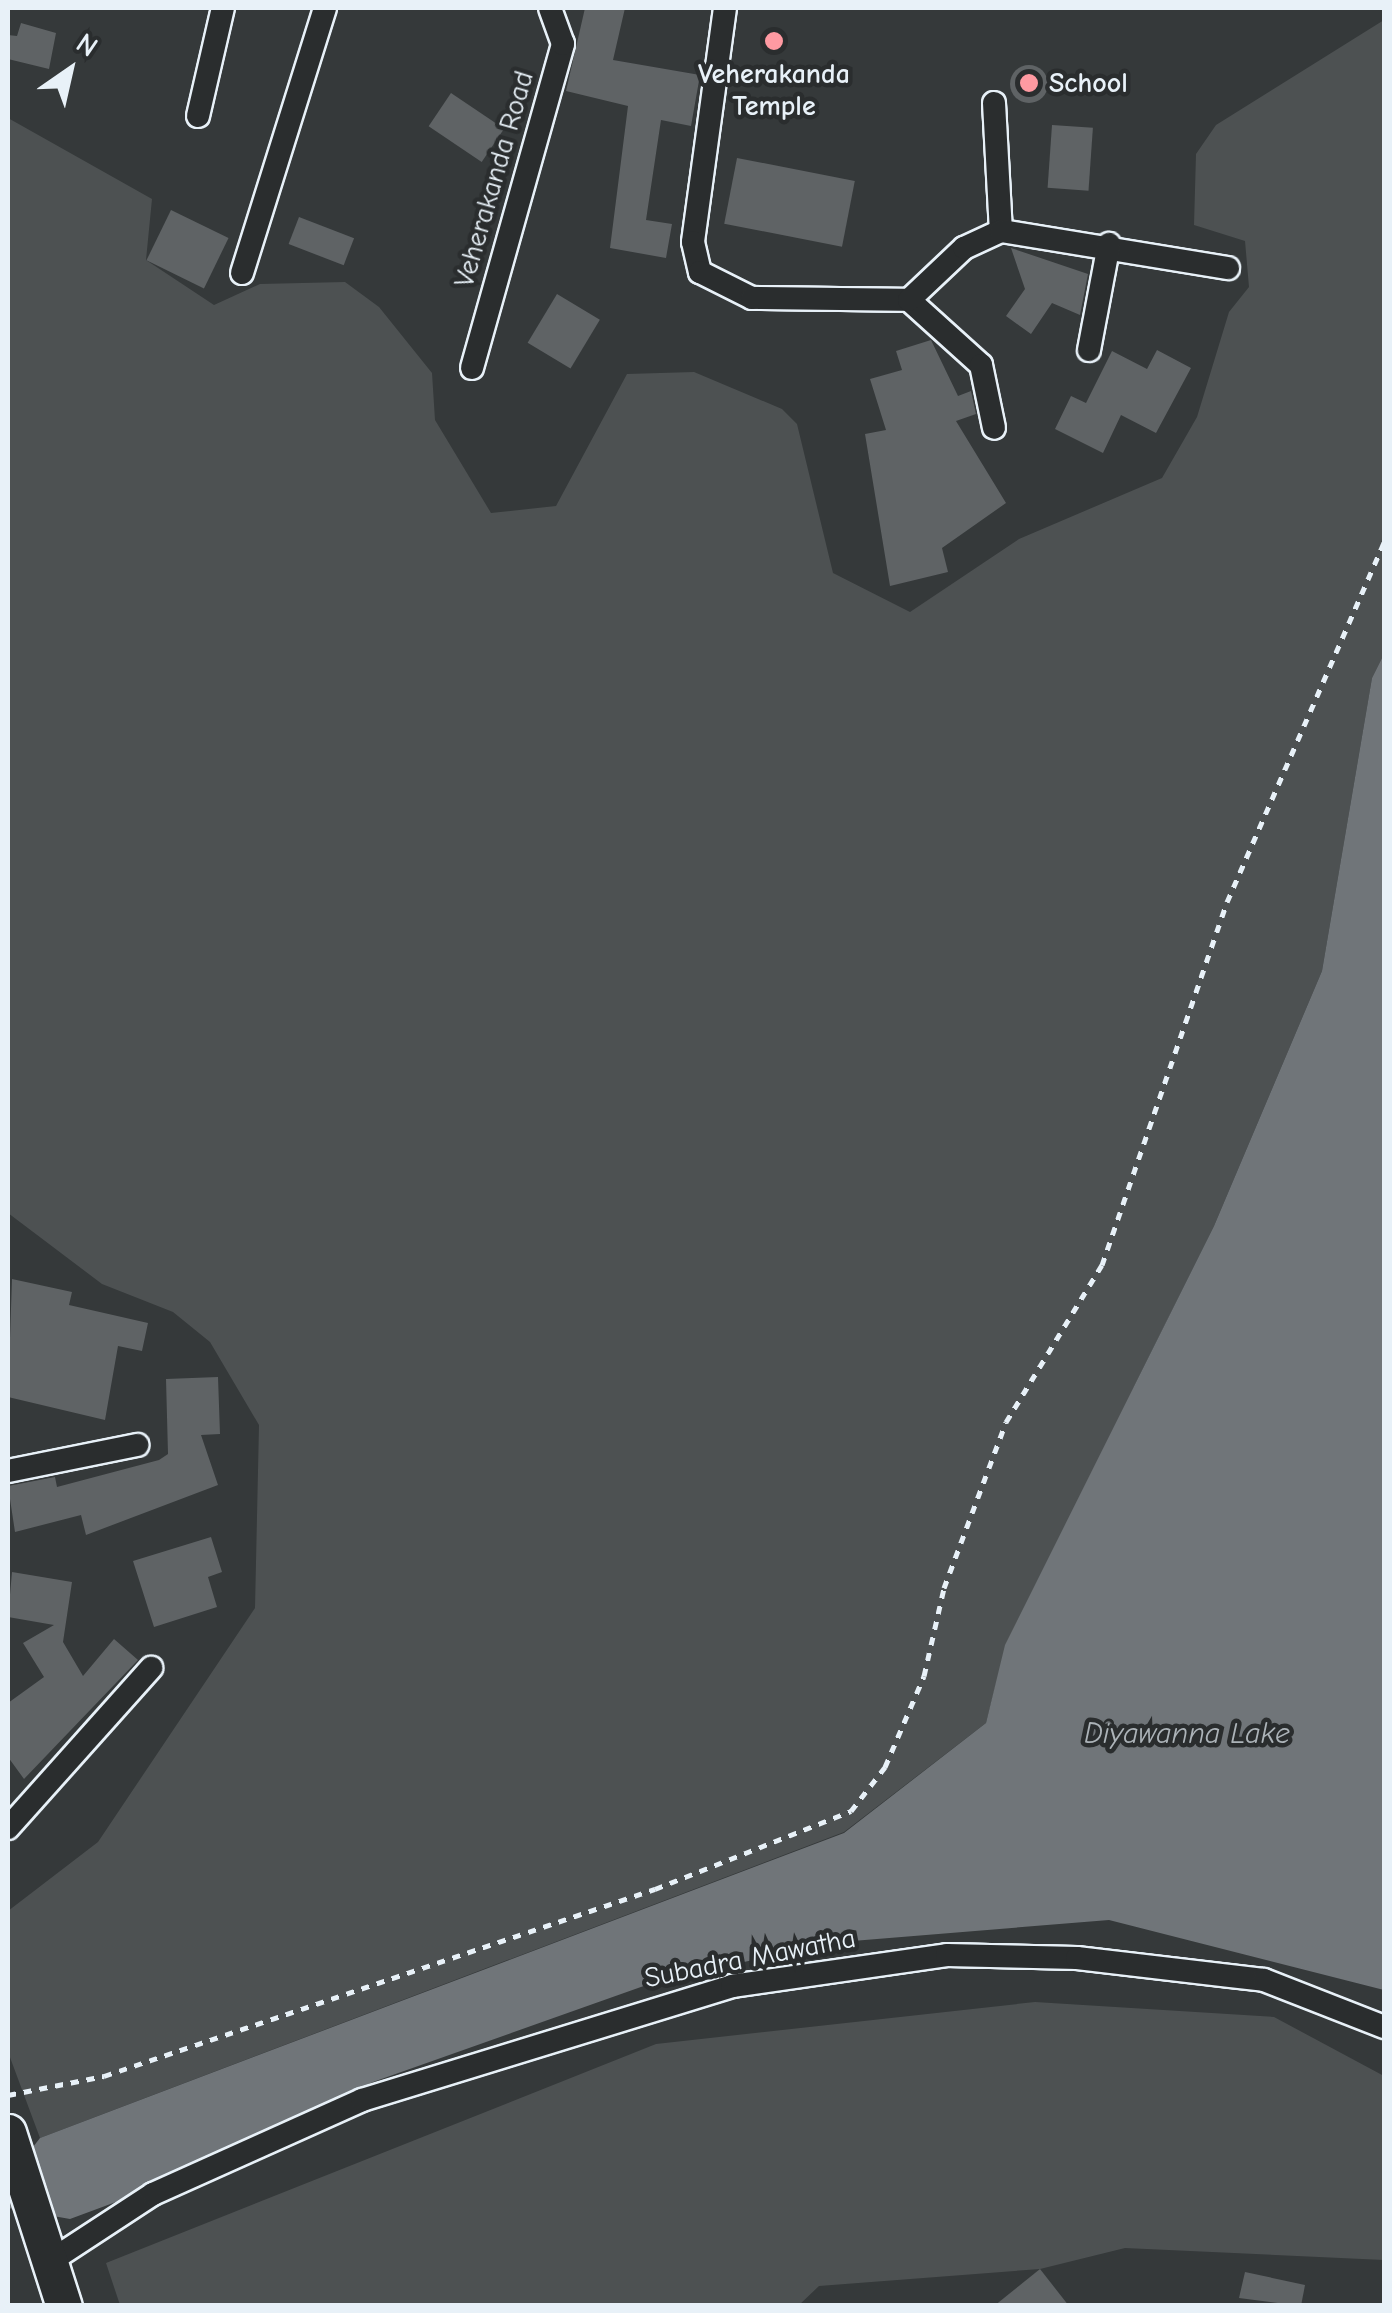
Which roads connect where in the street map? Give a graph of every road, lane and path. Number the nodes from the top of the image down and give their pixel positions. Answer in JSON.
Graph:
{"nodes":[{"id":1,"x":223,"y":8,"type":"edge"},
{"id":2,"x":325,"y":8,"type":"edge"},
{"id":3,"x":550,"y":8,"type":"edge"},
{"id":4,"x":725,"y":8,"type":"edge"},
{"id":5,"x":994,"y":103,"type":"dead end"},
{"id":6,"x":198,"y":116,"type":"dead end"},
{"id":7,"x":1001,"y":231,"type":"junction"},
{"id":8,"x":1109,"y":244,"type":"junction"},
{"id":9,"x":1228,"y":268,"type":"dead end"},
{"id":10,"x":242,"y":272,"type":"dead end"},
{"id":11,"x":909,"y":300,"type":"junction"},
{"id":12,"x":1089,"y":350,"type":"dead end"},
{"id":13,"x":472,"y":368,"type":"dead end"},
{"id":14,"x":994,"y":428,"type":"dead end"},
{"id":15,"x":1384,"y":542,"type":"edge"},
{"id":16,"x":137,"y":1445,"type":"dead end"},
{"id":17,"x":8,"y":1471,"type":"edge"},
{"id":18,"x":151,"y":1668,"type":"dead end"},
{"id":19,"x":8,"y":1828,"type":"edge"},
{"id":20,"x":1384,"y":2027,"type":"edge"},
{"id":21,"x":8,"y":2095,"type":"edge"},
{"id":22,"x":8,"y":2132,"type":"edge"},
{"id":23,"x":45,"y":2251,"type":"junction"},
{"id":24,"x":64,"y":2306,"type":"edge"}],
"edges":[{"from":1,"to":6,"type":"street"},
{"from":2,"to":10,"type":"street"},
{"from":3,"to":13,"type":"street","name":"Veherakanda Road"},
{"from":4,"to":11,"type":"street"},
{"from":5,"to":7,"type":"street"},
{"from":7,"to":8,"type":"street"},
{"from":7,"to":11,"type":"street"},
{"from":8,"to":9,"type":"street"},
{"from":8,"to":12,"type":"street"},
{"from":11,"to":14,"type":"street"},
{"from":15,"to":21,"type":"path"},
{"from":16,"to":17,"type":"street"},
{"from":18,"to":19,"type":"street"},
{"from":20,"to":23,"type":"street","name":"Subadra Mawatha"},
{"from":22,"to":23,"type":"main road"},
{"from":23,"to":24,"type":"main road"}]}
